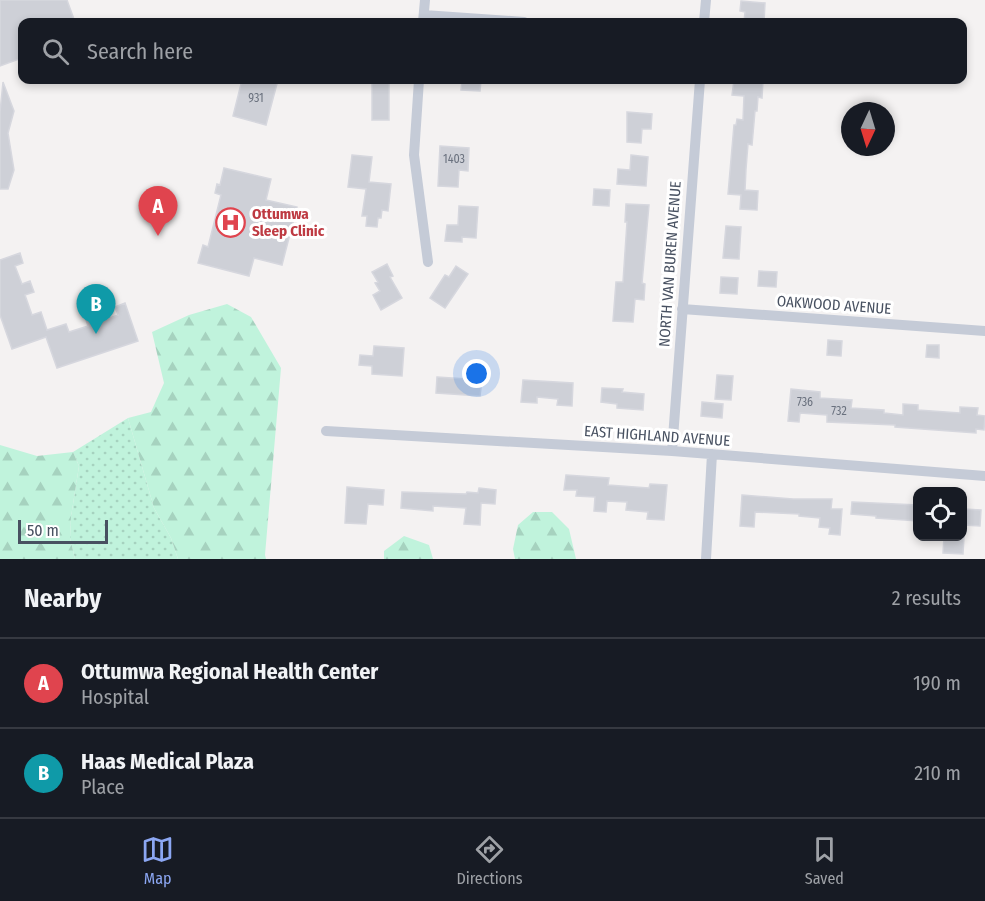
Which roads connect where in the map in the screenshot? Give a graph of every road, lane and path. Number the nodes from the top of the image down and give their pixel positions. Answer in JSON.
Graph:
{"nodes":[{"id":1,"x":425,"y":0,"type":"edge"},
{"id":2,"x":706,"y":0,"type":"edge"},
{"id":3,"x":424,"y":18,"type":"edge"},
{"id":4,"x":704,"y":18,"type":"edge"},
{"id":5,"x":419,"y":84,"type":"edge"},
{"id":6,"x":699,"y":84,"type":"edge"},
{"id":7,"x":428,"y":262,"type":"dead end"},
{"id":8,"x":681,"y":309,"type":"junction"},
{"id":9,"x":985,"y":331,"type":"edge"},
{"id":10,"x":326,"y":431,"type":"dead end"},
{"id":11,"x":672,"y":450,"type":"junction"},
{"id":12,"x":712,"y":454,"type":"junction"},
{"id":13,"x":985,"y":476,"type":"edge"},
{"id":14,"x":706,"y":559,"type":"edge"}],
"edges":[{"from":1,"to":3,"type":"street"},
{"from":2,"to":4,"type":"street"},
{"from":5,"to":7,"type":"street"},
{"from":6,"to":8,"type":"street","name":"NORTH VAN BUREN AVENUE"},
{"from":8,"to":9,"type":"street","name":"OAKWOOD AVENUE"},
{"from":8,"to":11,"type":"street","name":"NORTH VAN BUREN AVENUE"},
{"from":10,"to":11,"type":"street","name":"EAST HIGHLAND AVENUE"},
{"from":11,"to":12,"type":"street","name":"EAST HIGHLAND AVENUE"},
{"from":12,"to":13,"type":"street","name":"EAST HIGHLAND AVENUE"},
{"from":12,"to":14,"type":"street"}]}
